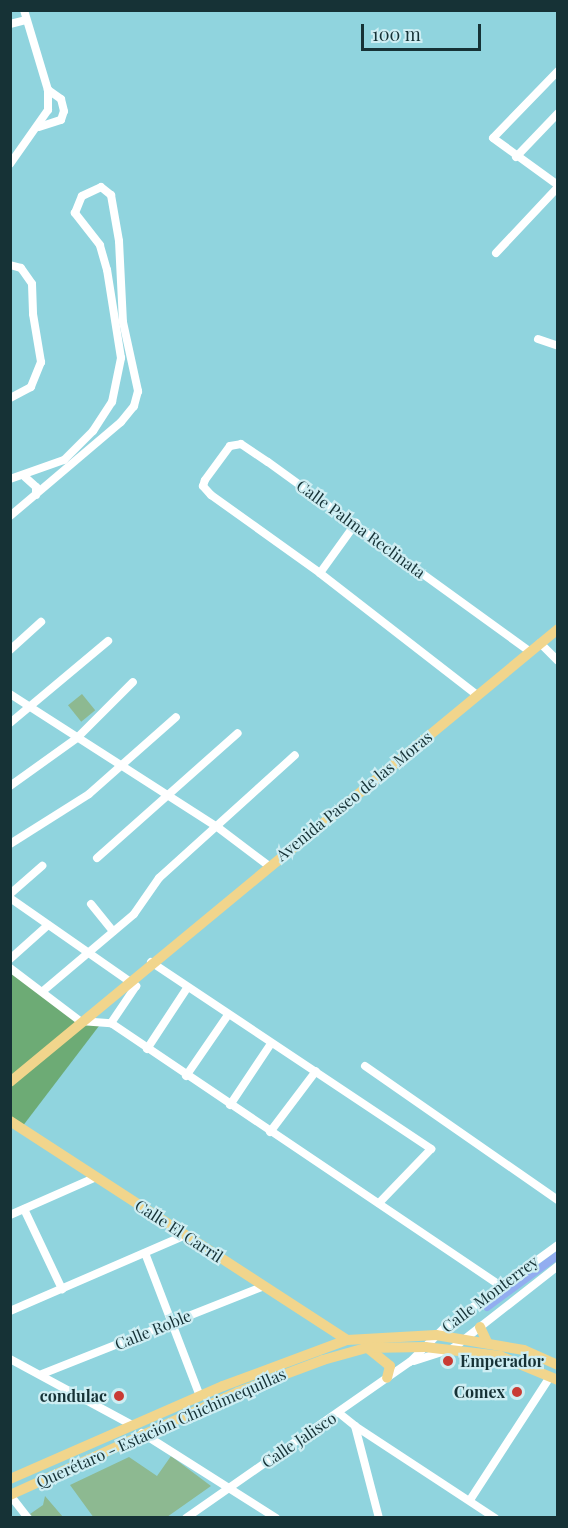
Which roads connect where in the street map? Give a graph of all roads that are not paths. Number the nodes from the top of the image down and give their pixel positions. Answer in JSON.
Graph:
{"nodes":[{"id":1,"x":25,"y":15,"type":"edge"},
{"id":2,"x":10,"y":24,"type":"edge"},
{"id":3,"x":558,"y":71,"type":"edge"},
{"id":4,"x":48,"y":90,"type":"junction"},
{"id":5,"x":558,"y":113,"type":"edge"},
{"id":6,"x":39,"y":127,"type":"junction"},
{"id":7,"x":516,"y":158,"type":"junction"},
{"id":8,"x":10,"y":164,"type":"edge"},
{"id":9,"x":558,"y":186,"type":"edge"},
{"id":10,"x":119,"y":241,"type":"junction"},
{"id":11,"x":100,"y":245,"type":"junction"},
{"id":12,"x":496,"y":253,"type":"dead end"},
{"id":13,"x":10,"y":265,"type":"edge"},
{"id":14,"x":537,"y":339,"type":"dead end"},
{"id":15,"x":558,"y":346,"type":"edge"},
{"id":16,"x":10,"y":398,"type":"edge"},
{"id":17,"x":25,"y":477,"type":"junction"},
{"id":18,"x":10,"y":479,"type":"edge"},
{"id":19,"x":36,"y":495,"type":"junction"},
{"id":20,"x":10,"y":516,"type":"edge"},
{"id":21,"x":356,"y":523,"type":"junction"},
{"id":22,"x":320,"y":573,"type":"junction"},
{"id":23,"x":41,"y":622,"type":"dead end"},
{"id":24,"x":558,"y":629,"type":"edge"},
{"id":25,"x":108,"y":641,"type":"dead end"},
{"id":26,"x":540,"y":644,"type":"junction"},
{"id":27,"x":10,"y":650,"type":"edge"},
{"id":28,"x":530,"y":652,"type":"junction"},
{"id":29,"x":558,"y":661,"type":"edge"},
{"id":30,"x":133,"y":682,"type":"dead end"},
{"id":31,"x":10,"y":694,"type":"edge"},
{"id":32,"x":477,"y":695,"type":"junction"},
{"id":33,"x":31,"y":708,"type":"junction"},
{"id":34,"x":176,"y":717,"type":"dead end"},
{"id":35,"x":10,"y":723,"type":"edge"},
{"id":36,"x":238,"y":733,"type":"dead end"},
{"id":37,"x":77,"y":738,"type":"junction"},
{"id":38,"x":295,"y":755,"type":"dead end"},
{"id":39,"x":121,"y":766,"type":"junction"},
{"id":40,"x":10,"y":786,"type":"edge"},
{"id":41,"x":168,"y":797,"type":"junction"},
{"id":42,"x":216,"y":826,"type":"junction"},
{"id":43,"x":10,"y":844,"type":"edge"},
{"id":44,"x":97,"y":858,"type":"dead end"},
{"id":45,"x":42,"y":866,"type":"dead end"},
{"id":46,"x":269,"y":866,"type":"junction"},
{"id":47,"x":10,"y":896,"type":"edge"},
{"id":48,"x":91,"y":904,"type":"dead end"},
{"id":49,"x":48,"y":925,"type":"junction"},
{"id":50,"x":114,"y":931,"type":"junction"},
{"id":51,"x":86,"y":952,"type":"junction"},
{"id":52,"x":10,"y":959,"type":"edge"},
{"id":53,"x":151,"y":962,"type":"junction"},
{"id":54,"x":10,"y":968,"type":"edge"},
{"id":55,"x":128,"y":981,"type":"junction"},
{"id":56,"x":187,"y":988,"type":"junction"},
{"id":57,"x":43,"y":991,"type":"junction"},
{"id":58,"x":228,"y":1015,"type":"junction"},
{"id":59,"x":80,"y":1021,"type":"junction"},
{"id":60,"x":111,"y":1023,"type":"junction"},
{"id":61,"x":270,"y":1045,"type":"junction"},
{"id":62,"x":147,"y":1048,"type":"junction"},
{"id":63,"x":365,"y":1066,"type":"dead end"},
{"id":64,"x":316,"y":1071,"type":"junction"},
{"id":65,"x":186,"y":1076,"type":"junction"},
{"id":66,"x":10,"y":1082,"type":"edge"},
{"id":67,"x":230,"y":1105,"type":"junction"},
{"id":68,"x":10,"y":1121,"type":"edge"},
{"id":69,"x":270,"y":1132,"type":"junction"},
{"id":70,"x":96,"y":1177,"type":"junction"},
{"id":71,"x":558,"y":1200,"type":"edge"},
{"id":72,"x":379,"y":1203,"type":"junction"},
{"id":73,"x":24,"y":1209,"type":"junction"},
{"id":74,"x":10,"y":1215,"type":"edge"},
{"id":75,"x":186,"y":1235,"type":"junction"},
{"id":76,"x":558,"y":1245,"type":"edge"},
{"id":77,"x":145,"y":1253,"type":"junction"},
{"id":78,"x":558,"y":1266,"type":"edge"},
{"id":79,"x":264,"y":1286,"type":"junction"},
{"id":80,"x":501,"y":1286,"type":"junction"},
{"id":81,"x":63,"y":1289,"type":"junction"},
{"id":82,"x":483,"y":1300,"type":"junction"},
{"id":83,"x":10,"y":1311,"type":"edge"},
{"id":84,"x":490,"y":1315,"type":"junction"},
{"id":85,"x":172,"y":1322,"type":"junction"},
{"id":86,"x":480,"y":1327,"type":"junction"},
{"id":87,"x":436,"y":1335,"type":"junction"},
{"id":88,"x":465,"y":1339,"type":"junction"},
{"id":89,"x":347,"y":1340,"type":"junction"},
{"id":90,"x":487,"y":1342,"type":"junction"},
{"id":91,"x":425,"y":1347,"type":"junction"},
{"id":92,"x":366,"y":1348,"type":"junction"},
{"id":93,"x":452,"y":1349,"type":"junction"},
{"id":94,"x":10,"y":1359,"type":"edge"},
{"id":95,"x":410,"y":1362,"type":"junction"},
{"id":96,"x":558,"y":1365,"type":"edge"},
{"id":97,"x":42,"y":1374,"type":"junction"},
{"id":98,"x":387,"y":1378,"type":"junction"},
{"id":99,"x":554,"y":1378,"type":"edge"},
{"id":100,"x":200,"y":1396,"type":"junction"},
{"id":101,"x":339,"y":1413,"type":"junction"},
{"id":102,"x":132,"y":1425,"type":"junction"},
{"id":103,"x":355,"y":1426,"type":"junction"},
{"id":104,"x":142,"y":1433,"type":"junction"},
{"id":105,"x":10,"y":1479,"type":"edge"},
{"id":106,"x":229,"y":1487,"type":"junction"},
{"id":107,"x":10,"y":1495,"type":"edge"},
{"id":108,"x":470,"y":1500,"type":"junction"},
{"id":109,"x":28,"y":1518,"type":"edge"},
{"id":110,"x":186,"y":1518,"type":"edge"},
{"id":111,"x":276,"y":1518,"type":"edge"},
{"id":112,"x":379,"y":1518,"type":"edge"},
{"id":113,"x":495,"y":1518,"type":"edge"}],
"edges":[{"from":1,"to":2,"type":"street"},
{"from":1,"to":4,"type":"street"},
{"from":3,"to":7,"type":"street"},
{"from":4,"to":6,"type":"street"},
{"from":4,"to":6,"type":"street"},
{"from":5,"to":7,"type":"street"},
{"from":6,"to":8,"type":"street"},
{"from":7,"to":9,"type":"street"},
{"from":9,"to":12,"type":"street"},
{"from":10,"to":11,"type":"street"},
{"from":10,"to":11,"type":"street"},
{"from":10,"to":19,"type":"street"},
{"from":11,"to":17,"type":"street"},
{"from":13,"to":16,"type":"street"},
{"from":14,"to":15,"type":"street"},
{"from":17,"to":18,"type":"street"},
{"from":17,"to":19,"type":"street"},
{"from":19,"to":20,"type":"street"},
{"from":21,"to":22,"type":"street"},
{"from":21,"to":22,"type":"street","name":"Calle Palma Reclinata"},
{"from":21,"to":28,"type":"street","name":"Calle Palma Reclinata"},
{"from":22,"to":32,"type":"street"},
{"from":23,"to":27,"type":"street"},
{"from":24,"to":26,"type":"main road","name":"Avenida Paseo de las Moras"},
{"from":25,"to":33,"type":"street"},
{"from":26,"to":28,"type":"main road","name":"Avenida Paseo de las Moras"},
{"from":26,"to":29,"type":"street"},
{"from":28,"to":32,"type":"main road","name":"Avenida Paseo de las Moras"},
{"from":30,"to":37,"type":"street"},
{"from":31,"to":33,"type":"street"},
{"from":32,"to":46,"type":"main road","name":"Avenida Paseo de las Moras"},
{"from":33,"to":35,"type":"street"},
{"from":33,"to":37,"type":"street"},
{"from":34,"to":39,"type":"street"},
{"from":36,"to":41,"type":"street"},
{"from":37,"to":39,"type":"street"},
{"from":37,"to":40,"type":"street"},
{"from":38,"to":42,"type":"street"},
{"from":39,"to":41,"type":"street"},
{"from":39,"to":43,"type":"street"},
{"from":41,"to":42,"type":"street"},
{"from":41,"to":44,"type":"street"},
{"from":42,"to":46,"type":"street"},
{"from":42,"to":50,"type":"street"},
{"from":45,"to":47,"type":"street"},
{"from":46,"to":53,"type":"main road","name":"Avenida Paseo de las Moras"},
{"from":47,"to":49,"type":"street"},
{"from":48,"to":50,"type":"street"},
{"from":49,"to":51,"type":"street"},
{"from":49,"to":52,"type":"street"},
{"from":50,"to":51,"type":"street"},
{"from":51,"to":55,"type":"street"},
{"from":51,"to":57,"type":"street"},
{"from":53,"to":55,"type":"main road","name":"Avenida Paseo de las Moras"},
{"from":53,"to":56,"type":"street"},
{"from":54,"to":57,"type":"street"},
{"from":55,"to":59,"type":"main road","name":"Avenida Paseo de las Moras"},
{"from":55,"to":60,"type":"street"},
{"from":56,"to":58,"type":"street"},
{"from":56,"to":62,"type":"street"},
{"from":57,"to":59,"type":"street"},
{"from":58,"to":61,"type":"street"},
{"from":58,"to":65,"type":"street"},
{"from":59,"to":60,"type":"street"},
{"from":59,"to":66,"type":"main road","name":"Avenida Paseo de las Moras"},
{"from":60,"to":62,"type":"street"},
{"from":61,"to":64,"type":"street"},
{"from":61,"to":67,"type":"street"},
{"from":62,"to":65,"type":"street"},
{"from":63,"to":71,"type":"street"},
{"from":64,"to":69,"type":"street"},
{"from":64,"to":72,"type":"street"},
{"from":65,"to":67,"type":"street"},
{"from":67,"to":69,"type":"street"},
{"from":68,"to":70,"type":"main road","name":"Calle El Carril"},
{"from":69,"to":72,"type":"street"},
{"from":70,"to":73,"type":"street"},
{"from":70,"to":75,"type":"main road","name":"Calle El Carril"},
{"from":72,"to":80,"type":"street"},
{"from":73,"to":74,"type":"street"},
{"from":73,"to":81,"type":"street"},
{"from":75,"to":77,"type":"street"},
{"from":75,"to":79,"type":"main road","name":"Calle El Carril"},
{"from":76,"to":80,"type":"street","name":"Calle Monterrey"},
{"from":77,"to":81,"type":"street"},
{"from":77,"to":85,"type":"street"},
{"from":78,"to":84,"type":"street","name":"Calle Monterrey"},
{"from":79,"to":85,"type":"street","name":"Calle Roble"},
{"from":79,"to":89,"type":"main road","name":"Calle El Carril"},
{"from":80,"to":82,"type":"street","name":"Calle Monterrey"},
{"from":81,"to":83,"type":"street"},
{"from":82,"to":84,"type":"street"},
{"from":82,"to":87,"type":"street","name":"Calle Monterrey"},
{"from":84,"to":86,"type":"street","name":"Calle Monterrey"},
{"from":85,"to":97,"type":"street","name":"Calle Roble"},
{"from":85,"to":100,"type":"street"},
{"from":86,"to":88,"type":"street","name":"Calle Monterrey"},
{"from":86,"to":90,"type":"main road"},
{"from":87,"to":88,"type":"main road","name":"Querétaro - Estación Chichimequillas"},
{"from":87,"to":89,"type":"main road","name":"Querétaro - Estación Chichimequillas"},
{"from":87,"to":91,"type":"street","name":"Calle Monterrey"},
{"from":88,"to":90,"type":"main road","name":"Querétaro - Estación Chichimequillas"},
{"from":88,"to":93,"type":"street","name":"Calle Monterrey"},
{"from":89,"to":100,"type":"main road","name":"Querétaro - Estación Chichimequillas"},
{"from":90,"to":96,"type":"main road","name":"Querétaro - Estación Chichimequillas"},
{"from":91,"to":92,"type":"main road","name":"Querétaro - Estación Chichimequillas"},
{"from":91,"to":93,"type":"main road","name":"Querétaro - Estación Chichimequillas"},
{"from":91,"to":95,"type":"street","name":"Calle Jalisco"},
{"from":92,"to":98,"type":"main road"},
{"from":92,"to":104,"type":"main road","name":"Querétaro - Estación Chichimequillas"},
{"from":93,"to":95,"type":"street","name":"Calle Jalisco"},
{"from":93,"to":99,"type":"main road","name":"Querétaro - Estación Chichimequillas"},
{"from":94,"to":97,"type":"street"},
{"from":95,"to":98,"type":"street","name":"Calle Jalisco"},
{"from":97,"to":102,"type":"street"},
{"from":98,"to":101,"type":"street","name":"Calle Jalisco"},
{"from":99,"to":108,"type":"street"},
{"from":100,"to":102,"type":"main road","name":"Querétaro - Estación Chichimequillas"},
{"from":101,"to":103,"type":"street"},
{"from":101,"to":106,"type":"street","name":"Calle Jalisco"},
{"from":102,"to":105,"type":"main road","name":"Querétaro - Estación Chichimequillas"},
{"from":103,"to":108,"type":"street"},
{"from":103,"to":112,"type":"street"},
{"from":104,"to":106,"type":"street"},
{"from":104,"to":107,"type":"main road","name":"Querétaro - Estación Chichimequillas"},
{"from":106,"to":110,"type":"street","name":"Calle Jalisco"},
{"from":106,"to":111,"type":"street"},
{"from":107,"to":109,"type":"street"},
{"from":108,"to":113,"type":"street"}]}
